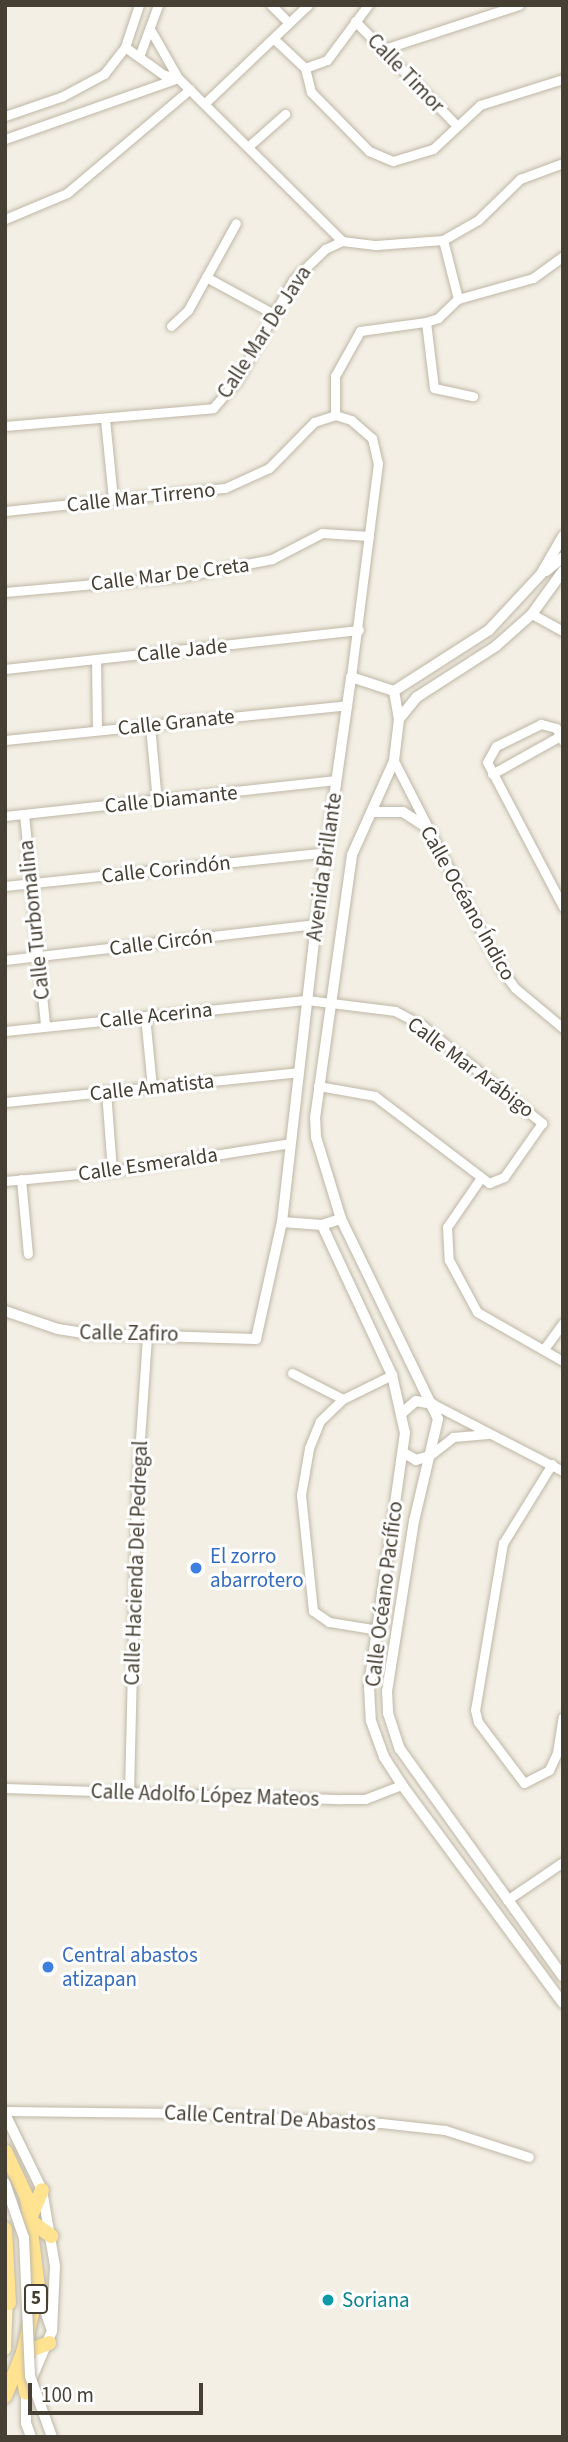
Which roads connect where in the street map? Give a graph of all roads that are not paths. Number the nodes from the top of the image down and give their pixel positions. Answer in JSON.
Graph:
{"nodes":[{"id":1,"x":139,"y":5,"type":"edge"},
{"id":2,"x":158,"y":5,"type":"edge"},
{"id":3,"x":271,"y":5,"type":"edge"},
{"id":4,"x":308,"y":5,"type":"edge"},
{"id":5,"x":368,"y":5,"type":"edge"},
{"id":6,"x":519,"y":5,"type":"edge"},
{"id":7,"x":355,"y":21,"type":"junction"},
{"id":8,"x":289,"y":23,"type":"junction"},
{"id":9,"x":150,"y":29,"type":"junction"},
{"id":10,"x":274,"y":39,"type":"junction"},
{"id":11,"x":125,"y":47,"type":"junction"},
{"id":12,"x":384,"y":49,"type":"junction"},
{"id":13,"x":139,"y":54,"type":"junction"},
{"id":14,"x":304,"y":68,"type":"junction"},
{"id":15,"x":178,"y":78,"type":"junction"},
{"id":16,"x":563,"y":79,"type":"edge"},
{"id":17,"x":190,"y":89,"type":"junction"},
{"id":18,"x":205,"y":103,"type":"junction"},
{"id":19,"x":285,"y":114,"type":"dead end"},
{"id":20,"x":5,"y":116,"type":"edge"},
{"id":21,"x":456,"y":125,"type":"junction"},
{"id":22,"x":5,"y":139,"type":"edge"},
{"id":23,"x":250,"y":145,"type":"junction"},
{"id":24,"x":563,"y":163,"type":"edge"},
{"id":25,"x":5,"y":219,"type":"edge"},
{"id":26,"x":236,"y":223,"type":"dead end"},
{"id":27,"x":443,"y":240,"type":"junction"},
{"id":28,"x":342,"y":241,"type":"junction"},
{"id":29,"x":563,"y":256,"type":"edge"},
{"id":30,"x":206,"y":278,"type":"junction"},
{"id":31,"x":458,"y":299,"type":"junction"},
{"id":32,"x":274,"y":314,"type":"junction"},
{"id":33,"x":426,"y":322,"type":"junction"},
{"id":34,"x":171,"y":326,"type":"dead end"},
{"id":35,"x":473,"y":396,"type":"dead end"},
{"id":36,"x":335,"y":415,"type":"junction"},
{"id":37,"x":105,"y":419,"type":"junction"},
{"id":38,"x":5,"y":426,"type":"edge"},
{"id":39,"x":113,"y":499,"type":"junction"},
{"id":40,"x":5,"y":511,"type":"edge"},
{"id":41,"x":369,"y":536,"type":"junction"},
{"id":42,"x":563,"y":536,"type":"edge"},
{"id":43,"x":563,"y":557,"type":"edge"},
{"id":44,"x":563,"y":571,"type":"edge"},
{"id":45,"x":541,"y":574,"type":"junction"},
{"id":46,"x":5,"y":592,"type":"edge"},
{"id":47,"x":532,"y":614,"type":"junction"},
{"id":48,"x":359,"y":630,"type":"junction"},
{"id":49,"x":563,"y":631,"type":"edge"},
{"id":50,"x":96,"y":659,"type":"junction"},
{"id":51,"x":5,"y":669,"type":"edge"},
{"id":52,"x":351,"y":677,"type":"junction"},
{"id":53,"x":394,"y":691,"type":"junction"},
{"id":54,"x":347,"y":705,"type":"junction"},
{"id":55,"x":399,"y":719,"type":"junction"},
{"id":56,"x":150,"y":726,"type":"junction"},
{"id":57,"x":97,"y":730,"type":"junction"},
{"id":58,"x":562,"y":738,"type":"edge"},
{"id":59,"x":5,"y":740,"type":"edge"},
{"id":60,"x":394,"y":761,"type":"junction"},
{"id":61,"x":492,"y":774,"type":"junction"},
{"id":62,"x":336,"y":780,"type":"junction"},
{"id":63,"x":157,"y":801,"type":"junction"},
{"id":64,"x":373,"y":812,"type":"junction"},
{"id":65,"x":24,"y":814,"type":"junction"},
{"id":66,"x":5,"y":816,"type":"edge"},
{"id":67,"x":426,"y":827,"type":"junction"},
{"id":68,"x":327,"y":852,"type":"junction"},
{"id":69,"x":30,"y":883,"type":"junction"},
{"id":70,"x":5,"y":886,"type":"edge"},
{"id":71,"x":563,"y":907,"type":"edge"},
{"id":72,"x":316,"y":924,"type":"junction"},
{"id":73,"x":38,"y":956,"type":"junction"},
{"id":74,"x":5,"y":960,"type":"edge"},
{"id":75,"x":307,"y":1000,"type":"junction"},
{"id":76,"x":328,"y":1000,"type":"junction"},
{"id":77,"x":145,"y":1016,"type":"junction"},
{"id":78,"x":45,"y":1026,"type":"junction"},
{"id":79,"x":563,"y":1028,"type":"edge"},
{"id":80,"x":5,"y":1031,"type":"edge"},
{"id":81,"x":298,"y":1072,"type":"junction"},
{"id":82,"x":318,"y":1086,"type":"junction"},
{"id":83,"x":152,"y":1087,"type":"junction"},
{"id":84,"x":106,"y":1091,"type":"junction"},
{"id":85,"x":5,"y":1102,"type":"edge"},
{"id":86,"x":290,"y":1143,"type":"junction"},
{"id":87,"x":112,"y":1171,"type":"junction"},
{"id":88,"x":480,"y":1178,"type":"junction"},
{"id":89,"x":20,"y":1179,"type":"junction"},
{"id":90,"x":5,"y":1181,"type":"edge"},
{"id":91,"x":341,"y":1219,"type":"junction"},
{"id":92,"x":282,"y":1222,"type":"junction"},
{"id":93,"x":322,"y":1225,"type":"junction"},
{"id":94,"x":28,"y":1254,"type":"dead end"},
{"id":95,"x":5,"y":1311,"type":"edge"},
{"id":96,"x":563,"y":1323,"type":"edge"},
{"id":97,"x":147,"y":1335,"type":"junction"},
{"id":98,"x":256,"y":1339,"type":"joint"},
{"id":99,"x":544,"y":1349,"type":"junction"},
{"id":100,"x":563,"y":1362,"type":"edge"},
{"id":101,"x":292,"y":1373,"type":"dead end"},
{"id":102,"x":391,"y":1375,"type":"junction"},
{"id":103,"x":343,"y":1399,"type":"junction"},
{"id":104,"x":433,"y":1404,"type":"junction"},
{"id":105,"x":402,"y":1413,"type":"junction"},
{"id":106,"x":490,"y":1433,"type":"junction"},
{"id":107,"x":404,"y":1452,"type":"junction"},
{"id":108,"x":429,"y":1456,"type":"junction"},
{"id":109,"x":552,"y":1464,"type":"junction"},
{"id":110,"x":563,"y":1471,"type":"edge"},
{"id":111,"x":378,"y":1630,"type":"junction"},
{"id":112,"x":563,"y":1717,"type":"edge"},
{"id":113,"x":402,"y":1785,"type":"junction"},
{"id":114,"x":5,"y":1788,"type":"edge"},
{"id":115,"x":129,"y":1792,"type":"junction"},
{"id":116,"x":563,"y":1862,"type":"edge"},
{"id":117,"x":507,"y":1900,"type":"junction"},
{"id":118,"x":563,"y":1977,"type":"edge"},
{"id":119,"x":563,"y":2003,"type":"edge"},
{"id":120,"x":5,"y":2112,"type":"edge"},
{"id":121,"x":5,"y":2151,"type":"edge"},
{"id":122,"x":529,"y":2157,"type":"dead end"},
{"id":123,"x":5,"y":2183,"type":"edge"},
{"id":124,"x":42,"y":2190,"type":"junction"},
{"id":125,"x":31,"y":2219,"type":"junction"},
{"id":126,"x":5,"y":2229,"type":"edge"},
{"id":127,"x":51,"y":2236,"type":"junction"},
{"id":128,"x":5,"y":2288,"type":"edge"},
{"id":129,"x":37,"y":2288,"type":"junction"},
{"id":130,"x":9,"y":2303,"type":"junction"},
{"id":131,"x":51,"y":2337,"type":"junction"},
{"id":132,"x":5,"y":2349,"type":"edge"},
{"id":133,"x":21,"y":2357,"type":"junction"},
{"id":134,"x":26,"y":2392,"type":"junction"},
{"id":135,"x":5,"y":2396,"type":"edge"},
{"id":136,"x":31,"y":2437,"type":"edge"},
{"id":137,"x":52,"y":2437,"type":"edge"}],
"edges":[{"from":1,"to":11,"type":"street"},
{"from":2,"to":9,"type":"street"},
{"from":3,"to":8,"type":"street"},
{"from":4,"to":8,"type":"street"},
{"from":5,"to":7,"type":"street"},
{"from":6,"to":12,"type":"street"},
{"from":7,"to":12,"type":"street","name":"Calle Timor"},
{"from":7,"to":14,"type":"street"},
{"from":8,"to":10,"type":"street"},
{"from":9,"to":13,"type":"street"},
{"from":9,"to":15,"type":"street"},
{"from":10,"to":14,"type":"street"},
{"from":10,"to":18,"type":"street"},
{"from":11,"to":13,"type":"street"},
{"from":11,"to":20,"type":"street"},
{"from":12,"to":21,"type":"street","name":"Calle Timor"},
{"from":13,"to":15,"type":"street"},
{"from":14,"to":21,"type":"street"},
{"from":15,"to":17,"type":"street"},
{"from":15,"to":22,"type":"street"},
{"from":16,"to":21,"type":"street"},
{"from":17,"to":18,"type":"street"},
{"from":17,"to":25,"type":"street"},
{"from":18,"to":23,"type":"street"},
{"from":19,"to":23,"type":"street"},
{"from":23,"to":28,"type":"street"},
{"from":24,"to":27,"type":"street"},
{"from":26,"to":30,"type":"street"},
{"from":27,"to":28,"type":"street"},
{"from":27,"to":31,"type":"street"},
{"from":28,"to":32,"type":"street","name":"Calle Mar De Java"},
{"from":29,"to":31,"type":"street"},
{"from":30,"to":32,"type":"street"},
{"from":30,"to":34,"type":"street"},
{"from":31,"to":33,"type":"street"},
{"from":32,"to":37,"type":"street","name":"Calle Mar De Java"},
{"from":33,"to":35,"type":"street"},
{"from":33,"to":36,"type":"street"},
{"from":36,"to":39,"type":"street","name":"Calle Mar Tirreno"},
{"from":36,"to":41,"type":"street","name":"Avenida Brillante"},
{"from":37,"to":38,"type":"street","name":"Calle Mar De Java"},
{"from":37,"to":39,"type":"street"},
{"from":39,"to":40,"type":"street","name":"Calle Mar Tirreno"},
{"from":41,"to":46,"type":"street","name":"Calle Mar De Creta"},
{"from":41,"to":48,"type":"street","name":"Avenida Brillante"},
{"from":42,"to":45,"type":"street"},
{"from":43,"to":45,"type":"street"},
{"from":44,"to":47,"type":"street"},
{"from":45,"to":53,"type":"street"},
{"from":47,"to":49,"type":"street"},
{"from":47,"to":55,"type":"street"},
{"from":48,"to":50,"type":"street","name":"Calle Jade"},
{"from":48,"to":52,"type":"street","name":"Avenida Brillante"},
{"from":50,"to":51,"type":"street","name":"Calle Jade"},
{"from":50,"to":57,"type":"street"},
{"from":52,"to":53,"type":"street"},
{"from":52,"to":54,"type":"street","name":"Avenida Brillante"},
{"from":53,"to":55,"type":"street","name":"Avenida Brillante"},
{"from":54,"to":56,"type":"street","name":"Calle Granate"},
{"from":54,"to":62,"type":"street","name":"Avenida Brillante"},
{"from":55,"to":60,"type":"street","name":"Avenida Brillante"},
{"from":56,"to":57,"type":"street","name":"Calle Granate"},
{"from":56,"to":63,"type":"street"},
{"from":57,"to":59,"type":"street","name":"Calle Granate"},
{"from":58,"to":61,"type":"street"},
{"from":58,"to":61,"type":"street"},
{"from":60,"to":64,"type":"street","name":"Avenida Brillante"},
{"from":60,"to":67,"type":"street","name":"Calle Océano Índico"},
{"from":61,"to":71,"type":"street"},
{"from":62,"to":63,"type":"street","name":"Calle Diamante"},
{"from":62,"to":68,"type":"street","name":"Avenida Brillante"},
{"from":63,"to":65,"type":"street","name":"Calle Diamante"},
{"from":64,"to":67,"type":"street"},
{"from":64,"to":76,"type":"street","name":"Avenida Brillante"},
{"from":65,"to":66,"type":"street","name":"Calle Diamante"},
{"from":65,"to":69,"type":"street","name":"Calle Turbomalina"},
{"from":67,"to":79,"type":"street","name":"Calle Océano Índico"},
{"from":68,"to":69,"type":"street","name":"Calle Corindón"},
{"from":68,"to":72,"type":"street","name":"Avenida Brillante"},
{"from":69,"to":70,"type":"street","name":"Calle Corindón"},
{"from":69,"to":73,"type":"street","name":"Calle Turbomalina"},
{"from":72,"to":73,"type":"street","name":"Calle Circón"},
{"from":72,"to":75,"type":"street","name":"Avenida Brillante"},
{"from":73,"to":74,"type":"street","name":"Calle Circón"},
{"from":73,"to":78,"type":"street","name":"Calle Turbomalina"},
{"from":75,"to":76,"type":"street","name":"Calle Mar Arábigo"},
{"from":75,"to":77,"type":"street","name":"Calle Acerina"},
{"from":75,"to":81,"type":"street","name":"Avenida Brillante"},
{"from":76,"to":82,"type":"street","name":"Avenida Brillante"},
{"from":76,"to":88,"type":"street","name":"Calle Mar Arábigo"},
{"from":77,"to":78,"type":"street","name":"Calle Acerina"},
{"from":77,"to":83,"type":"street"},
{"from":78,"to":80,"type":"street","name":"Calle Acerina"},
{"from":81,"to":83,"type":"street","name":"Calle Amatista"},
{"from":81,"to":86,"type":"street","name":"Avenida Brillante"},
{"from":82,"to":88,"type":"street"},
{"from":82,"to":91,"type":"street","name":"Avenida Brillante"},
{"from":83,"to":84,"type":"street","name":"Calle Amatista"},
{"from":84,"to":85,"type":"street","name":"Calle Amatista"},
{"from":84,"to":87,"type":"street"},
{"from":86,"to":87,"type":"street","name":"Calle Esmeralda"},
{"from":86,"to":92,"type":"street","name":"Avenida Brillante"},
{"from":87,"to":89,"type":"street","name":"Calle Esmeralda"},
{"from":88,"to":99,"type":"street"},
{"from":89,"to":90,"type":"street","name":"Calle Esmeralda"},
{"from":89,"to":94,"type":"street"},
{"from":91,"to":93,"type":"street"},
{"from":91,"to":104,"type":"street","name":"Calle Océano Pacífico"},
{"from":92,"to":93,"type":"street"},
{"from":92,"to":98,"type":"street","name":"Avenida Brillante"},
{"from":93,"to":102,"type":"street","name":"Calle Océano Pacífico"},
{"from":95,"to":97,"type":"street","name":"Calle Zafiro"},
{"from":96,"to":99,"type":"street"},
{"from":97,"to":98,"type":"street","name":"Calle Zafiro"},
{"from":97,"to":115,"type":"street","name":"Calle Hacienda Del Pedregal"},
{"from":99,"to":100,"type":"street"},
{"from":101,"to":103,"type":"street"},
{"from":102,"to":103,"type":"street"},
{"from":102,"to":105,"type":"street","name":"Calle Océano Pacífico"},
{"from":103,"to":111,"type":"street"},
{"from":104,"to":105,"type":"street"},
{"from":104,"to":106,"type":"street"},
{"from":104,"to":108,"type":"street","name":"Calle Océano Pacífico"},
{"from":105,"to":107,"type":"street","name":"Calle Océano Pacífico"},
{"from":106,"to":108,"type":"street"},
{"from":106,"to":109,"type":"street"},
{"from":107,"to":108,"type":"street"},
{"from":107,"to":111,"type":"street","name":"Calle Océano Pacífico"},
{"from":108,"to":117,"type":"street","name":"Calle Océano Pacífico"},
{"from":109,"to":110,"type":"street"},
{"from":109,"to":112,"type":"street"},
{"from":111,"to":113,"type":"street","name":"Calle Océano Pacífico"},
{"from":113,"to":115,"type":"street","name":"Calle Adolfo López Mateos"},
{"from":113,"to":119,"type":"street","name":"Calle Océano Pacífico"},
{"from":114,"to":115,"type":"street","name":"Calle Adolfo López Mateos"},
{"from":116,"to":117,"type":"street"},
{"from":117,"to":118,"type":"street","name":"Calle Océano Pacífico"},
{"from":120,"to":122,"type":"street","name":"Calle Central De Abastos"},
{"from":120,"to":124,"type":"street"},
{"from":121,"to":125,"type":"main road","number":"5"},
{"from":123,"to":137,"type":"street","bridge":true},
{"from":124,"to":125,"type":"main road"},
{"from":124,"to":127,"type":"street"},
{"from":125,"to":127,"type":"main road"},
{"from":125,"to":129,"type":"main road","number":"5"},
{"from":126,"to":130,"type":"main road"},
{"from":127,"to":131,"type":"street"},
{"from":128,"to":130,"type":"main road"},
{"from":129,"to":131,"type":"street"},
{"from":129,"to":133,"type":"main road","number":"5"},
{"from":130,"to":132,"type":"main road"},
{"from":131,"to":133,"type":"main road"},
{"from":131,"to":134,"type":"street"},
{"from":133,"to":134,"type":"main road"},
{"from":133,"to":135,"type":"main road","number":"5"},
{"from":134,"to":136,"type":"street"}]}
